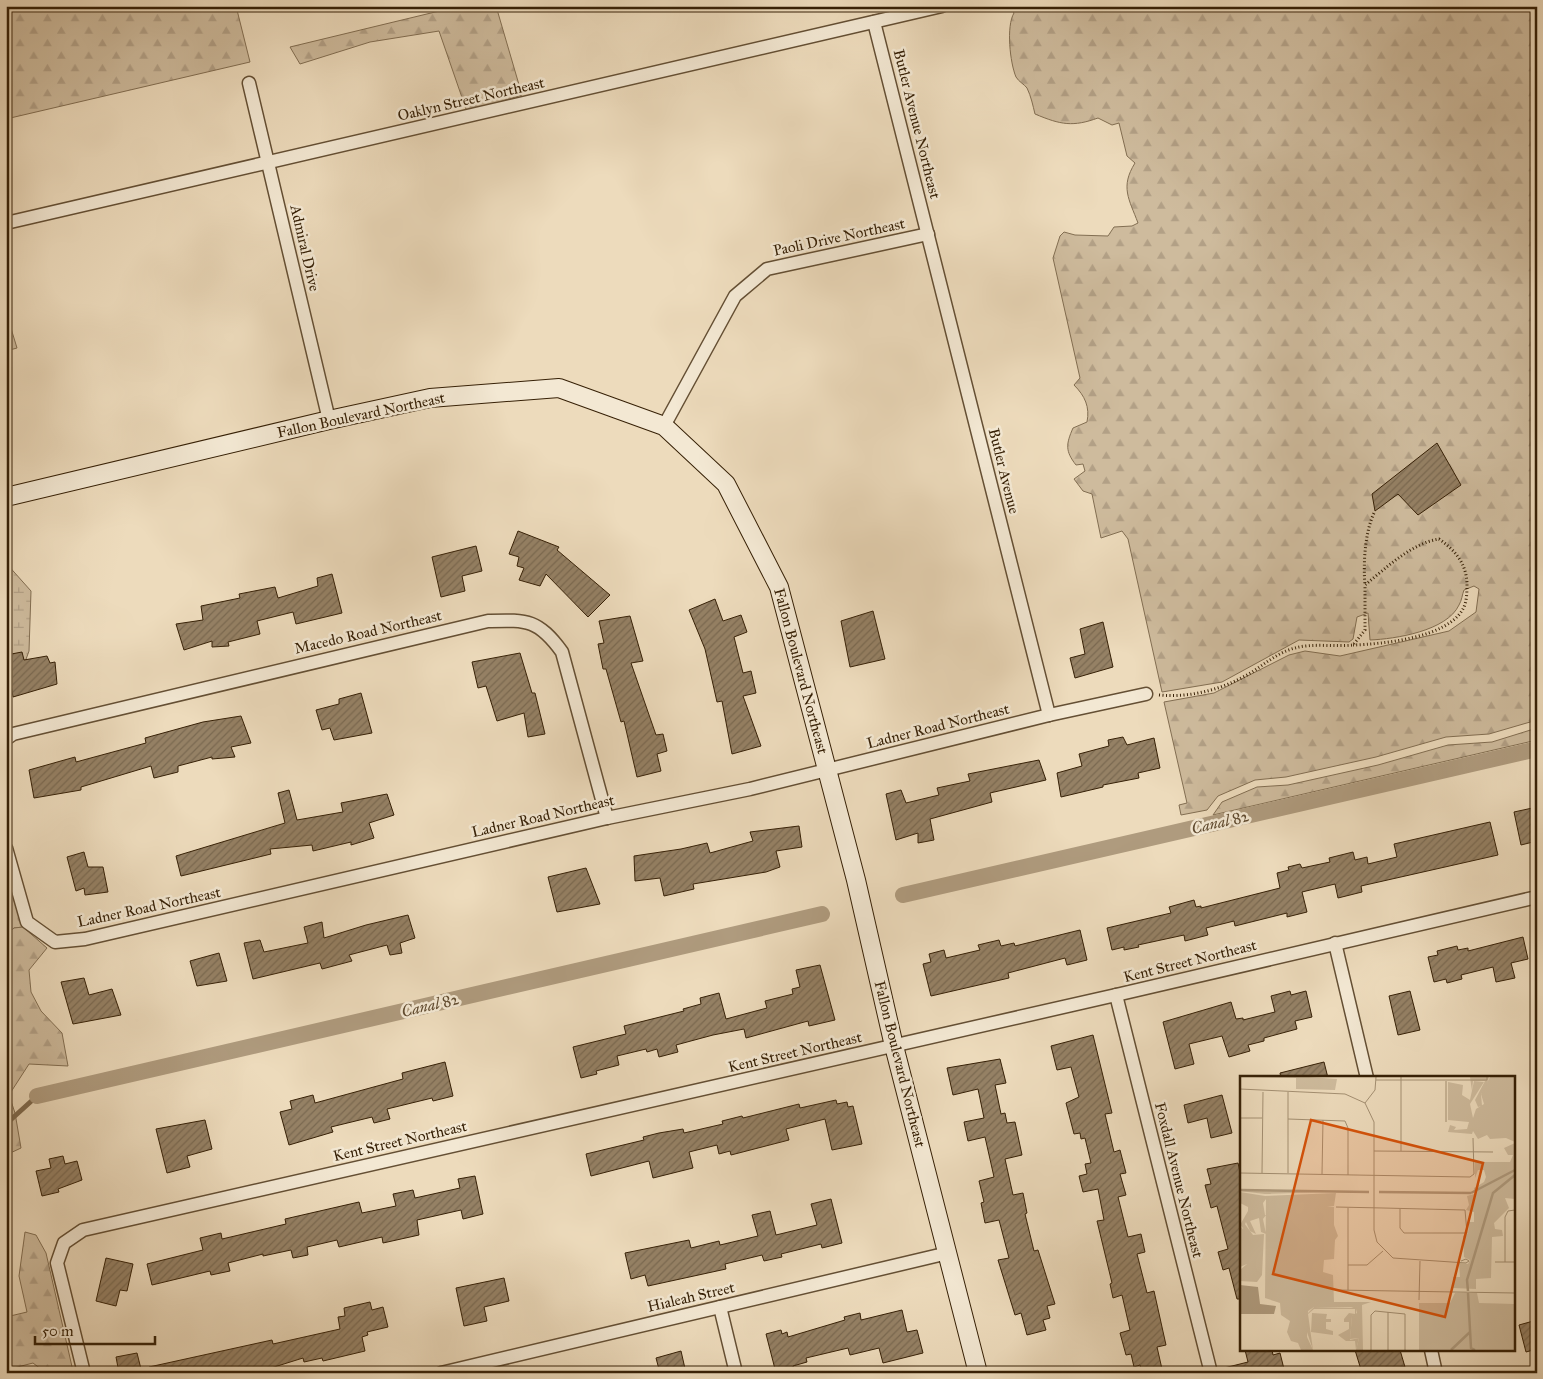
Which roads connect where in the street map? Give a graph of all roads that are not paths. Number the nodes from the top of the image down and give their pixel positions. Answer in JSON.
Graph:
{"nodes":[{"id":1,"x":942,"y":6,"type":"edge"},
{"id":2,"x":874,"y":22,"type":"junction"},
{"id":3,"x":249,"y":83,"type":"dead end"},
{"id":4,"x":267,"y":162,"type":"junction"},
{"id":5,"x":6,"y":222,"type":"edge"},
{"id":6,"x":928,"y":234,"type":"junction"},
{"id":7,"x":329,"y":420,"type":"junction"},
{"id":8,"x":664,"y":426,"type":"junction"},
{"id":9,"x":6,"y":497,"type":"edge"},
{"id":10,"x":1146,"y":694,"type":"road end"},
{"id":11,"x":1049,"y":715,"type":"junction"},
{"id":12,"x":6,"y":739,"type":"edge"},
{"id":13,"x":828,"y":770,"type":"junction"},
{"id":14,"x":607,"y":818,"type":"junction"},
{"id":15,"x":6,"y":848,"type":"edge"},
{"id":16,"x":1537,"y":896,"type":"edge"},
{"id":17,"x":1335,"y":943,"type":"junction"},
{"id":18,"x":1116,"y":995,"type":"junction"},
{"id":19,"x":894,"y":1046,"type":"junction"},
{"id":20,"x":1367,"y":1076,"type":"edge"},
{"id":21,"x":948,"y":1253,"type":"junction"},
{"id":22,"x":720,"y":1307,"type":"junction"},
{"id":23,"x":1431,"y":1352,"type":"edge"},
{"id":24,"x":84,"y":1373,"type":"edge"},
{"id":25,"x":441,"y":1373,"type":"edge"},
{"id":26,"x":736,"y":1373,"type":"edge"},
{"id":27,"x":978,"y":1373,"type":"edge"},
{"id":28,"x":1211,"y":1373,"type":"edge"},
{"id":29,"x":1436,"y":1373,"type":"edge"}],
"edges":[{"from":1,"to":2,"type":"street","name":"Oaklyn Street Northeast"},
{"from":2,"to":4,"type":"street","name":"Oaklyn Street Northeast"},
{"from":2,"to":6,"type":"street","name":"Butler Avenue Northeast"},
{"from":3,"to":4,"type":"street","name":"Admiral Drive"},
{"from":4,"to":5,"type":"street","name":"Oaklyn Street Northeast"},
{"from":4,"to":7,"type":"street","name":"Admiral Drive"},
{"from":6,"to":8,"type":"street","name":"Paoli Drive Northeast"},
{"from":6,"to":11,"type":"street","name":"Butler Avenue"},
{"from":7,"to":8,"type":"street","name":"Fallon Boulevard Northeast"},
{"from":7,"to":9,"type":"street","name":"Fallon Boulevard Northeast"},
{"from":8,"to":13,"type":"street","name":"Fallon Boulevard Northeast"},
{"from":10,"to":11,"type":"street","name":"Ladner Road Northeast"},
{"from":11,"to":13,"type":"street","name":"Ladner Road Northeast"},
{"from":12,"to":14,"type":"street","name":"Macedo Road Northeast"},
{"from":13,"to":14,"type":"street","name":"Ladner Road Northeast"},
{"from":13,"to":19,"type":"street","name":"Fallon Boulevard Northeast"},
{"from":14,"to":15,"type":"street","name":"Ladner Road Northeast"},
{"from":16,"to":17,"type":"street","name":"Kent Street Northeast"},
{"from":17,"to":18,"type":"street","name":"Kent Street Northeast"},
{"from":17,"to":20,"type":"street"},
{"from":18,"to":19,"type":"street","name":"Kent Street Northeast"},
{"from":18,"to":28,"type":"street","name":"Foxdall Avenue Northeast"},
{"from":19,"to":21,"type":"street","name":"Fallon Boulevard Northeast"},
{"from":19,"to":24,"type":"street","name":"Kent Street Northeast"},
{"from":21,"to":22,"type":"street","name":"Hialeah Street"},
{"from":21,"to":27,"type":"street","name":"Fallon Boulevard Northeast"},
{"from":22,"to":25,"type":"street","name":"Hialeah Street"},
{"from":22,"to":26,"type":"street"},
{"from":23,"to":29,"type":"street"}]}
